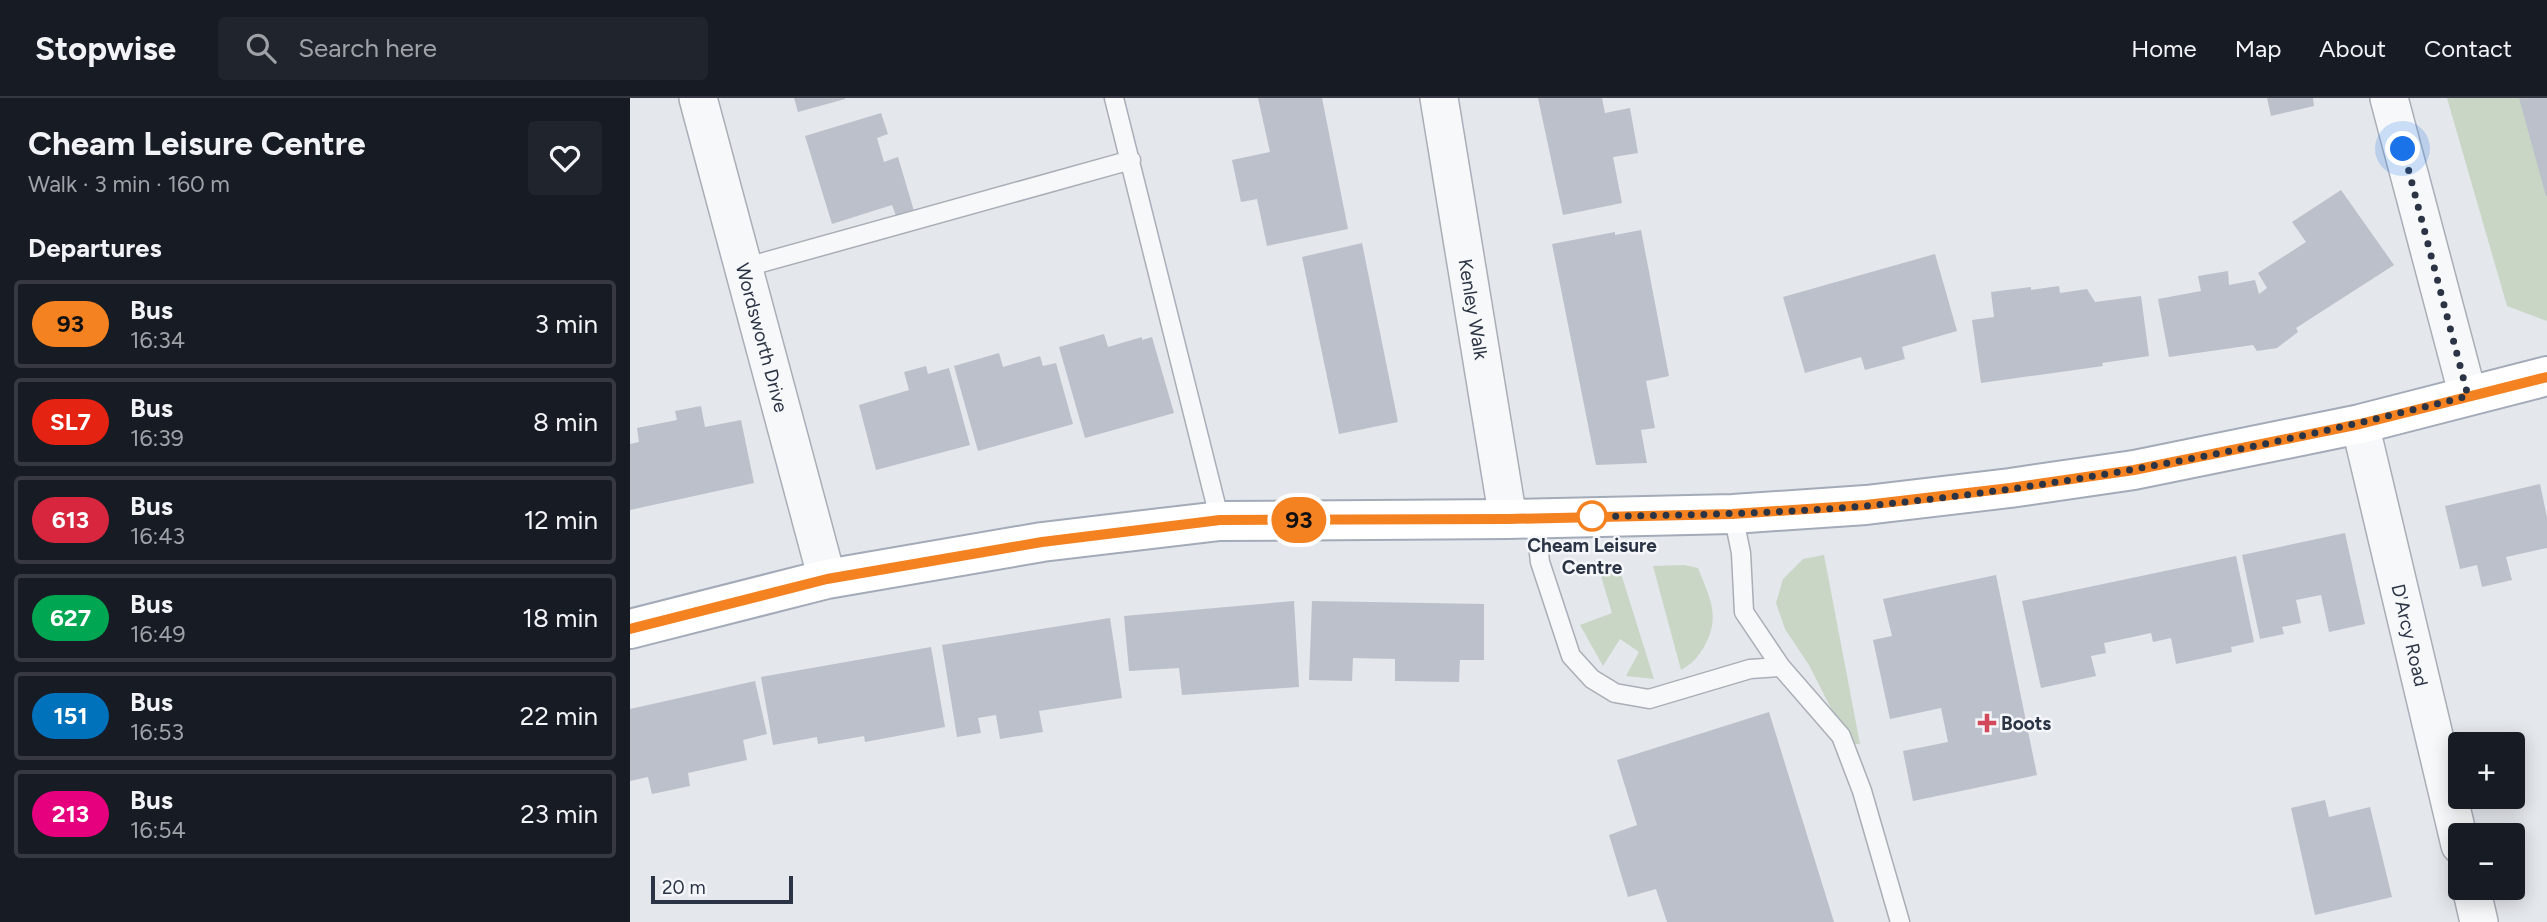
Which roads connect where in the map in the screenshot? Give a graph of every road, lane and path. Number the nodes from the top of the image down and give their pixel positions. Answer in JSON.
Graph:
{"nodes":[{"id":1,"x":698,"y":98,"type":"edge"},
{"id":2,"x":1114,"y":98,"type":"edge"},
{"id":3,"x":1439,"y":98,"type":"edge"},
{"id":4,"x":2389,"y":98,"type":"edge"},
{"id":5,"x":1131,"y":160,"type":"junction"},
{"id":6,"x":743,"y":268,"type":"junction"},
{"id":7,"x":2547,"y":376,"type":"edge"},
{"id":8,"x":2468,"y":396,"type":"junction"},
{"id":9,"x":2360,"y":424,"type":"junction"},
{"id":10,"x":1732,"y":514,"type":"junction"},
{"id":11,"x":1521,"y":518,"type":"junction"},
{"id":12,"x":1220,"y":520,"type":"junction"},
{"id":13,"x":827,"y":579,"type":"junction"},
{"id":14,"x":630,"y":629,"type":"edge"},
{"id":15,"x":1780,"y":667,"type":"junction"},
{"id":16,"x":2455,"y":823,"type":"edge"},
{"id":17,"x":2474,"y":900,"type":"edge"},
{"id":18,"x":1900,"y":922,"type":"edge"},
{"id":19,"x":2479,"y":922,"type":"edge"}],
"edges":[{"from":1,"to":6,"type":"street","name":"Wordsworth Drive"},
{"from":2,"to":5,"type":"lane"},
{"from":3,"to":11,"type":"street","name":"Kenley Walk"},
{"from":4,"to":8,"type":"street"},
{"from":5,"to":6,"type":"lane"},
{"from":5,"to":12,"type":"lane"},
{"from":6,"to":13,"type":"street","name":"Wordsworth Drive"},
{"from":7,"to":8,"type":"main road"},
{"from":8,"to":9,"type":"main road"},
{"from":9,"to":10,"type":"main road"},
{"from":9,"to":16,"type":"street","name":"D'Arcy Road"},
{"from":10,"to":11,"type":"main road"},
{"from":10,"to":15,"type":"lane"},
{"from":11,"to":12,"type":"main road"},
{"from":11,"to":15,"type":"lane"},
{"from":12,"to":13,"type":"main road"},
{"from":13,"to":14,"type":"main road"},
{"from":15,"to":18,"type":"lane"},
{"from":17,"to":19,"type":"street"}]}
